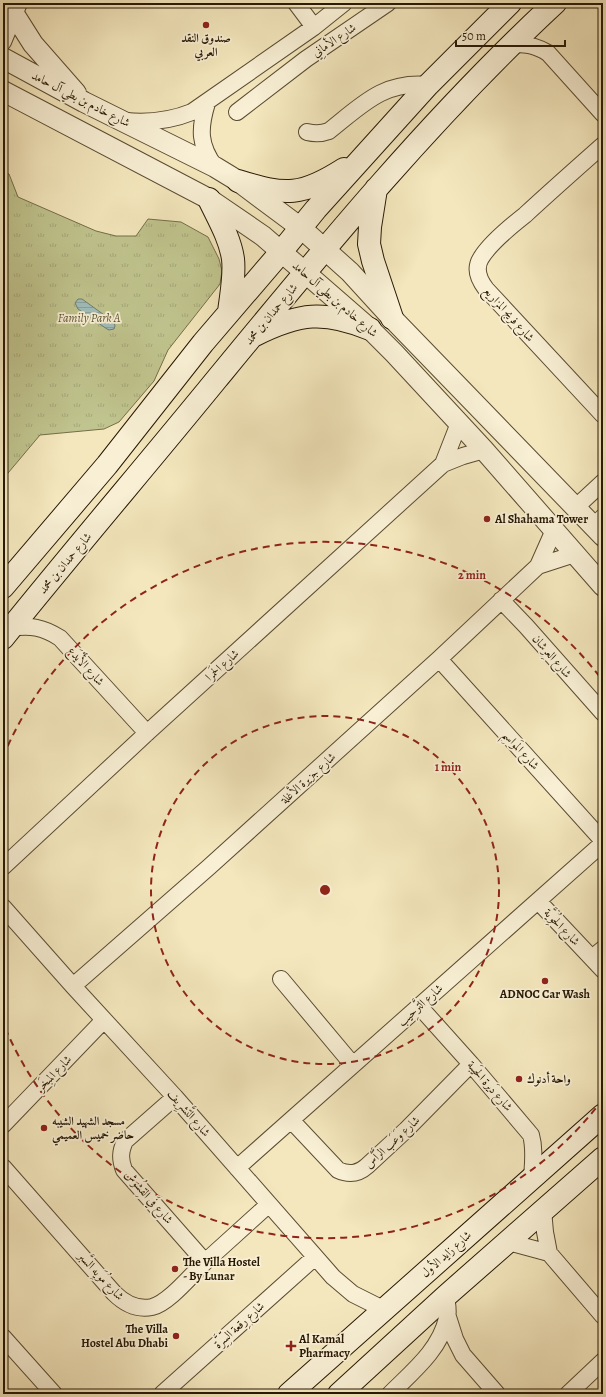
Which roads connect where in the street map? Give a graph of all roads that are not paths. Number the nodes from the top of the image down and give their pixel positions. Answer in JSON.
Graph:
{"nodes":[{"id":1,"x":296,"y":3,"type":"edge"},
{"id":2,"x":344,"y":3,"type":"edge"},
{"id":3,"x":388,"y":3,"type":"edge"},
{"id":4,"x":510,"y":3,"type":"edge"},
{"id":5,"x":555,"y":3,"type":"edge"},
{"id":6,"x":16,"y":8,"type":"edge"},
{"id":7,"x":314,"y":27,"type":"junction"},
{"id":8,"x":3,"y":42,"type":"edge"},
{"id":9,"x":510,"y":45,"type":"junction"},
{"id":10,"x":275,"y":53,"type":"junction"},
{"id":11,"x":3,"y":58,"type":"edge"},
{"id":12,"x":306,"y":59,"type":"junction"},
{"id":13,"x":428,"y":85,"type":"junction"},
{"id":14,"x":3,"y":92,"type":"edge"},
{"id":15,"x":84,"y":102,"type":"junction"},
{"id":16,"x":207,"y":103,"type":"junction"},
{"id":17,"x":237,"y":112,"type":"dead end"},
{"id":18,"x":603,"y":114,"type":"edge"},
{"id":19,"x":123,"y":121,"type":"junction"},
{"id":20,"x":307,"y":132,"type":"dead end"},
{"id":21,"x":603,"y":145,"type":"edge"},
{"id":22,"x":363,"y":156,"type":"junction"},
{"id":23,"x":215,"y":168,"type":"junction"},
{"id":24,"x":238,"y":182,"type":"junction"},
{"id":25,"x":376,"y":189,"type":"junction"},
{"id":26,"x":209,"y":199,"type":"junction"},
{"id":27,"x":301,"y":228,"type":"junction"},
{"id":28,"x":326,"y":250,"type":"junction"},
{"id":29,"x":281,"y":252,"type":"junction"},
{"id":30,"x":305,"y":274,"type":"junction"},
{"id":31,"x":230,"y":312,"type":"junction"},
{"id":32,"x":392,"y":318,"type":"junction"},
{"id":33,"x":370,"y":329,"type":"junction"},
{"id":34,"x":251,"y":338,"type":"junction"},
{"id":35,"x":603,"y":415,"type":"edge"},
{"id":36,"x":459,"y":423,"type":"junction"},
{"id":37,"x":484,"y":450,"type":"junction"},
{"id":38,"x":442,"y":464,"type":"junction"},
{"id":39,"x":603,"y":482,"type":"edge"},
{"id":40,"x":576,"y":507,"type":"junction"},
{"id":41,"x":600,"y":527,"type":"edge"},
{"id":42,"x":554,"y":530,"type":"junction"},
{"id":43,"x":575,"y":554,"type":"junction"},
{"id":44,"x":538,"y":566,"type":"junction"},
{"id":45,"x":603,"y":586,"type":"edge"},
{"id":46,"x":3,"y":587,"type":"edge"},
{"id":47,"x":501,"y":600,"type":"junction"},
{"id":48,"x":7,"y":633,"type":"edge"},
{"id":49,"x":439,"y":659,"type":"junction"},
{"id":50,"x":603,"y":713,"type":"edge"},
{"id":51,"x":147,"y":733,"type":"junction"},
{"id":52,"x":603,"y":842,"type":"edge"},
{"id":53,"x":3,"y":866,"type":"edge"},
{"id":54,"x":538,"y":901,"type":"junction"},
{"id":55,"x":3,"y":906,"type":"edge"},
{"id":56,"x":599,"y":959,"type":"edge"},
{"id":57,"x":281,"y":979,"type":"dead end"},
{"id":58,"x":73,"y":986,"type":"junction"},
{"id":59,"x":419,"y":1006,"type":"junction"},
{"id":60,"x":104,"y":1020,"type":"junction"},
{"id":61,"x":471,"y":1064,"type":"junction"},
{"id":62,"x":353,"y":1065,"type":"junction"},
{"id":63,"x":175,"y":1097,"type":"junction"},
{"id":64,"x":603,"y":1114,"type":"edge"},
{"id":65,"x":291,"y":1120,"type":"junction"},
{"id":66,"x":3,"y":1125,"type":"edge"},
{"id":67,"x":602,"y":1159,"type":"edge"},
{"id":68,"x":3,"y":1167,"type":"edge"},
{"id":69,"x":236,"y":1168,"type":"junction"},
{"id":70,"x":532,"y":1178,"type":"junction"},
{"id":71,"x":268,"y":1205,"type":"junction"},
{"id":72,"x":543,"y":1210,"type":"junction"},
{"id":73,"x":508,"y":1242,"type":"junction"},
{"id":74,"x":549,"y":1253,"type":"junction"},
{"id":75,"x":315,"y":1257,"type":"junction"},
{"id":76,"x":205,"y":1262,"type":"junction"},
{"id":77,"x":447,"y":1306,"type":"junction"},
{"id":78,"x":383,"y":1309,"type":"junction"},
{"id":79,"x":603,"y":1316,"type":"edge"},
{"id":80,"x":3,"y":1337,"type":"edge"},
{"id":81,"x":429,"y":1355,"type":"junction"},
{"id":82,"x":464,"y":1355,"type":"junction"},
{"id":83,"x":603,"y":1361,"type":"edge"},
{"id":84,"x":54,"y":1394,"type":"edge"},
{"id":85,"x":162,"y":1394,"type":"edge"},
{"id":86,"x":288,"y":1394,"type":"edge"},
{"id":87,"x":339,"y":1394,"type":"edge"},
{"id":88,"x":390,"y":1394,"type":"edge"},
{"id":89,"x":496,"y":1394,"type":"edge"},
{"id":90,"x":568,"y":1394,"type":"edge"}],
"edges":[{"from":1,"to":7,"type":"street"},
{"from":2,"to":7,"type":"street","name":"شارع الأمانِي"},
{"from":3,"to":12,"type":"street","name":"شارع الأمانِي"},
{"from":4,"to":13,"type":"main road"},
{"from":5,"to":9,"type":"main road","name":"شارع حمدان بن محمد"},
{"from":6,"to":8,"type":"street"},
{"from":6,"to":15,"type":"street"},
{"from":7,"to":10,"type":"street","name":"شارع الأمانِي"},
{"from":9,"to":18,"type":"street"},
{"from":9,"to":25,"type":"main road","name":"شارع حمدان بن محمد"},
{"from":10,"to":12,"type":"street","name":"شارع الأمانِي"},
{"from":10,"to":16,"type":"street","name":"شارع الأمانِي"},
{"from":11,"to":15,"type":"street","name":"شارع خادم بن بطي آل حامد"},
{"from":12,"to":17,"type":"street"},
{"from":13,"to":20,"type":"street"},
{"from":13,"to":22,"type":"main road"},
{"from":14,"to":26,"type":"street","name":"شارع خادم بن بطي آل حامد"},
{"from":15,"to":19,"type":"street","name":"شارع خادم بن بطي آل حامد"},
{"from":16,"to":19,"type":"street","name":"شارع الأمانِي"},
{"from":16,"to":23,"type":"street"},
{"from":19,"to":23,"type":"street","name":"شارع خادم بن بطي آل حامد"},
{"from":21,"to":35,"type":"street","name":"شارع فريج المزاريع"},
{"from":22,"to":24,"type":"main road"},
{"from":22,"to":27,"type":"main road"},
{"from":23,"to":24,"type":"street","name":"شارع خادم بن بطي آل حامد"},
{"from":24,"to":27,"type":"street","name":"شارع خادم بن بطي آل حامد"},
{"from":25,"to":28,"type":"main road","name":"شارع حمدان بن محمد"},
{"from":25,"to":32,"type":"main road"},
{"from":26,"to":29,"type":"street","name":"شارع خادم بن بطي آل حامد"},
{"from":26,"to":31,"type":"main road"},
{"from":27,"to":28,"type":"street","name":"شارع خادم بن بطي آل حامد"},
{"from":27,"to":29,"type":"main road"},
{"from":28,"to":30,"type":"main road","name":"شارع حمدان بن محمد"},
{"from":28,"to":32,"type":"street","name":"شارع خادم بن بطي آل حامد"},
{"from":29,"to":30,"type":"street","name":"شارع خادم بن بطي آل حامد"},
{"from":29,"to":31,"type":"main road"},
{"from":30,"to":33,"type":"street","name":"شارع خادم بن بطي آل حامد"},
{"from":30,"to":34,"type":"main road","name":"شارع حمدان بن محمد"},
{"from":31,"to":46,"type":"main road"},
{"from":32,"to":40,"type":"street","name":"شارع خادم بن بطي آل حامد"},
{"from":33,"to":34,"type":"main road"},
{"from":33,"to":36,"type":"street","name":"شارع خادم بن بطي آل حامد"},
{"from":34,"to":48,"type":"main road","name":"شارع حمدان بن محمد"},
{"from":36,"to":37,"type":"street","name":"شارع خادم بن بطي آل حامد"},
{"from":36,"to":38,"type":"street","name":"شارع الحَمرا"},
{"from":37,"to":38,"type":"street","name":"شارع الحَمرا"},
{"from":37,"to":42,"type":"street","name":"شارع خادم بن بطي آل حامد"},
{"from":38,"to":51,"type":"street","name":"شارع الحَمرا"},
{"from":39,"to":40,"type":"street"},
{"from":40,"to":41,"type":"street","name":"شارع خادم بن بطي آل حامد"},
{"from":42,"to":43,"type":"street","name":"شارع خادم بن بطي آل حامد"},
{"from":42,"to":44,"type":"street","name":"شارع جزيرة الأغلة"},
{"from":43,"to":44,"type":"street","name":"شارع جزيرة الأغلة"},
{"from":43,"to":45,"type":"street","name":"شارع خادم بن بطي آل حامد"},
{"from":44,"to":47,"type":"street","name":"شارع جزيرة الأغلة"},
{"from":47,"to":49,"type":"street","name":"شارع جزيرة الأغلة"},
{"from":47,"to":50,"type":"street","name":"شارع العِرشان"},
{"from":48,"to":51,"type":"street","name":"شارع الأَيْدَع"},
{"from":49,"to":52,"type":"street","name":"شارع المَواسِم"},
{"from":49,"to":58,"type":"street","name":"شارع جزيرة الأغلة"},
{"from":51,"to":53,"type":"street","name":"شارع الحَمرا"},
{"from":52,"to":54,"type":"street","name":"شارع التَّرحِيب"},
{"from":54,"to":56,"type":"street","name":"شارع الحُوِيَّة"},
{"from":54,"to":59,"type":"street","name":"شارع التَّرحِيب"},
{"from":55,"to":58,"type":"street","name":"شارع التَّشرِيف"},
{"from":57,"to":62,"type":"street"},
{"from":58,"to":60,"type":"street","name":"شارع التَّشرِيف"},
{"from":59,"to":61,"type":"street","name":"شارع دَيرة الحَيبة"},
{"from":59,"to":62,"type":"street","name":"شارع التَّرحِيب"},
{"from":60,"to":63,"type":"street","name":"شارع التَّشرِيف"},
{"from":60,"to":66,"type":"street","name":"شارع المِبخَر"},
{"from":61,"to":65,"type":"street","name":"شارع وَعَب الرَّأس"},
{"from":61,"to":70,"type":"street","name":"شارع دَيرة الحَيبة"},
{"from":62,"to":65,"type":"street","name":"شارع التَّرحِيب"},
{"from":63,"to":69,"type":"street","name":"شارع التَّشرِيف"},
{"from":63,"to":76,"type":"street","name":"شارع فَي القِشُوش"},
{"from":64,"to":70,"type":"main road","name":"شارع زايد الأول"},
{"from":65,"to":69,"type":"street","name":"شارع التَّرحِيب"},
{"from":67,"to":72,"type":"main road"},
{"from":68,"to":76,"type":"street","name":"شارع مُوَيِه السَّبر"},
{"from":69,"to":71,"type":"street","name":"شارع التَّشرِيف"},
{"from":70,"to":78,"type":"main road","name":"شارع زايد الأول"},
{"from":71,"to":75,"type":"street","name":"شارع التَّشرِيف"},
{"from":71,"to":76,"type":"street","name":"شارع مُوَيِه السَّبر"},
{"from":72,"to":73,"type":"main road"},
{"from":72,"to":74,"type":"street"},
{"from":73,"to":74,"type":"street"},
{"from":73,"to":77,"type":"main road"},
{"from":74,"to":79,"type":"street"},
{"from":75,"to":78,"type":"street","name":"شارع التَّشرِيف"},
{"from":75,"to":85,"type":"street","name":"شارع رِقعة السِّرَّة"},
{"from":77,"to":81,"type":"street"},
{"from":77,"to":82,"type":"street"},
{"from":77,"to":87,"type":"main road"},
{"from":78,"to":86,"type":"main road","name":"شارع زايد الأول"},
{"from":80,"to":84,"type":"street"},
{"from":81,"to":82,"type":"street"},
{"from":81,"to":88,"type":"street"},
{"from":82,"to":89,"type":"street"},
{"from":83,"to":90,"type":"street"}]}
